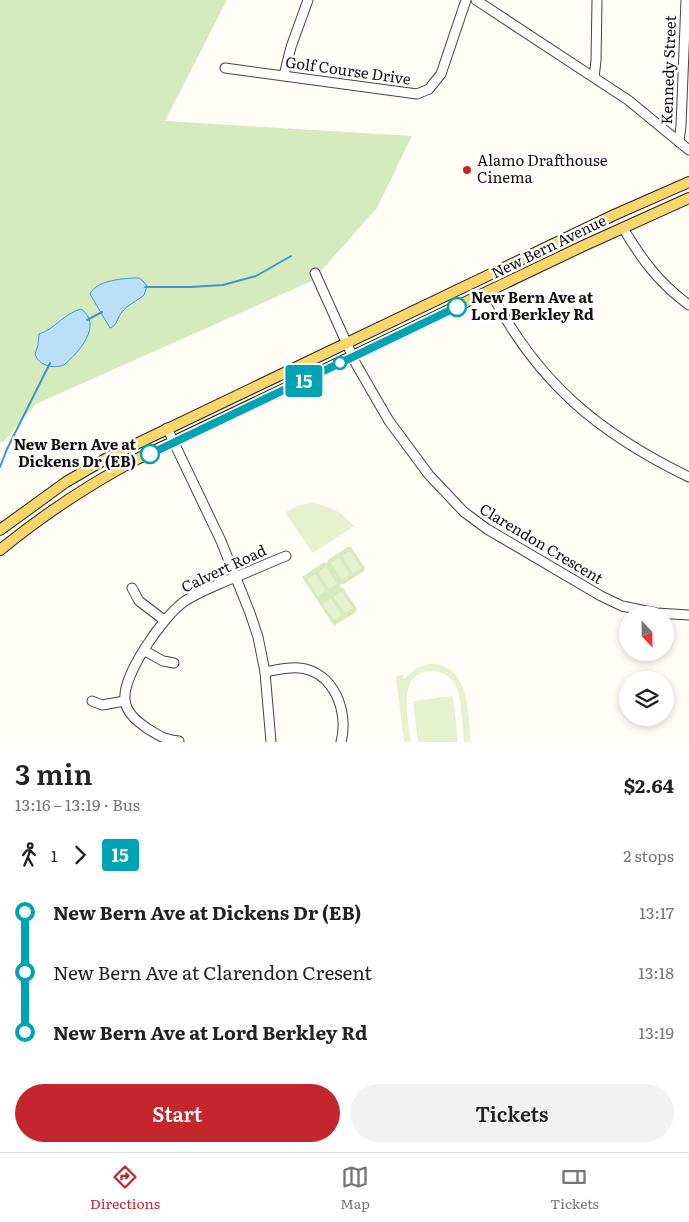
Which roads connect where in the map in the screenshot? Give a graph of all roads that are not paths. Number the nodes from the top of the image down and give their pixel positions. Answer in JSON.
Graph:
{"nodes":[{"id":1,"x":308,"y":0,"type":"edge"},
{"id":2,"x":466,"y":0,"type":"edge"},
{"id":3,"x":476,"y":0,"type":"edge"},
{"id":4,"x":597,"y":0,"type":"edge"},
{"id":5,"x":686,"y":0,"type":"edge"},
{"id":6,"x":225,"y":68,"type":"dead end"},
{"id":7,"x":284,"y":75,"type":"junction"},
{"id":8,"x":594,"y":76,"type":"junction"},
{"id":9,"x":679,"y":142,"type":"junction"},
{"id":10,"x":689,"y":150,"type":"edge"},
{"id":11,"x":689,"y":182,"type":"edge"},
{"id":12,"x":662,"y":193,"type":"junction"},
{"id":13,"x":689,"y":198,"type":"edge"},
{"id":14,"x":614,"y":214,"type":"junction"},
{"id":15,"x":623,"y":228,"type":"junction"},
{"id":16,"x":562,"y":256,"type":"junction"},
{"id":17,"x":527,"y":257,"type":"junction"},
{"id":18,"x":316,"y":273,"type":"dead end"},
{"id":19,"x":480,"y":279,"type":"junction"},
{"id":20,"x":490,"y":292,"type":"junction"},
{"id":21,"x":689,"y":305,"type":"edge"},
{"id":22,"x":437,"y":317,"type":"junction"},
{"id":23,"x":346,"y":343,"type":"junction"},
{"id":24,"x":353,"y":357,"type":"junction"},
{"id":25,"x":168,"y":428,"type":"junction"},
{"id":26,"x":174,"y":442,"type":"junction"},
{"id":27,"x":689,"y":477,"type":"edge"},
{"id":28,"x":0,"y":530,"type":"edge"},
{"id":29,"x":0,"y":550,"type":"edge"},
{"id":30,"x":286,"y":556,"type":"dead end"},
{"id":31,"x":235,"y":577,"type":"junction"},
{"id":32,"x":132,"y":588,"type":"dead end"},
{"id":33,"x":689,"y":615,"type":"edge"},
{"id":34,"x":164,"y":620,"type":"junction"},
{"id":35,"x":144,"y":650,"type":"junction"},
{"id":36,"x":174,"y":663,"type":"dead end"},
{"id":37,"x":264,"y":672,"type":"junction"},
{"id":38,"x":92,"y":701,"type":"dead end"},
{"id":39,"x":124,"y":701,"type":"junction"},
{"id":40,"x":179,"y":741,"type":"edge"},
{"id":41,"x":271,"y":742,"type":"edge"},
{"id":42,"x":342,"y":742,"type":"edge"}],
"edges":[{"from":1,"to":7,"type":"street"},
{"from":2,"to":7,"type":"street","name":"Golf Course Drive"},
{"from":3,"to":8,"type":"street"},
{"from":4,"to":8,"type":"street"},
{"from":5,"to":9,"type":"street","name":"Kennedy Street"},
{"from":6,"to":7,"type":"street","name":"Golf Course Drive"},
{"from":8,"to":9,"type":"street"},
{"from":9,"to":10,"type":"street"},
{"from":11,"to":12,"type":"main road","name":"New Bern Avenue"},
{"from":12,"to":14,"type":"main road","name":"New Bern Avenue"},
{"from":12,"to":15,"type":"main road"},
{"from":13,"to":15,"type":"main road","name":"New Bern Avenue"},
{"from":14,"to":16,"type":"main road"},
{"from":14,"to":17,"type":"main road","name":"New Bern Avenue"},
{"from":15,"to":16,"type":"main road","name":"New Bern Avenue"},
{"from":15,"to":21,"type":"street"},
{"from":16,"to":20,"type":"main road","name":"New Bern Avenue"},
{"from":17,"to":19,"type":"main road","name":"New Bern Avenue"},
{"from":17,"to":20,"type":"main road"},
{"from":18,"to":23,"type":"street","name":"Clarendon Crescent"},
{"from":19,"to":22,"type":"main road"},
{"from":19,"to":23,"type":"main road","name":"New Bern Avenue"},
{"from":20,"to":22,"type":"main road","name":"New Bern Avenue"},
{"from":20,"to":27,"type":"street"},
{"from":22,"to":24,"type":"main road","name":"New Bern Avenue"},
{"from":23,"to":24,"type":"street","name":"Clarendon Crescent"},
{"from":23,"to":25,"type":"main road","name":"New Bern Avenue"},
{"from":24,"to":26,"type":"main road","name":"New Bern Avenue"},
{"from":24,"to":33,"type":"street","name":"Clarendon Crescent"},
{"from":25,"to":26,"type":"street"},
{"from":25,"to":28,"type":"main road","name":"New Bern Avenue"},
{"from":26,"to":29,"type":"main road","name":"New Bern Avenue"},
{"from":26,"to":31,"type":"street"},
{"from":30,"to":31,"type":"street","name":"Calvert Road"},
{"from":31,"to":34,"type":"street","name":"Calvert Road"},
{"from":31,"to":37,"type":"street"},
{"from":32,"to":34,"type":"street"},
{"from":34,"to":35,"type":"street","name":"Calvert Road"},
{"from":35,"to":36,"type":"street"},
{"from":35,"to":39,"type":"street","name":"Calvert Road"},
{"from":37,"to":41,"type":"street"},
{"from":37,"to":42,"type":"street"},
{"from":38,"to":39,"type":"street"},
{"from":39,"to":40,"type":"street"}]}
